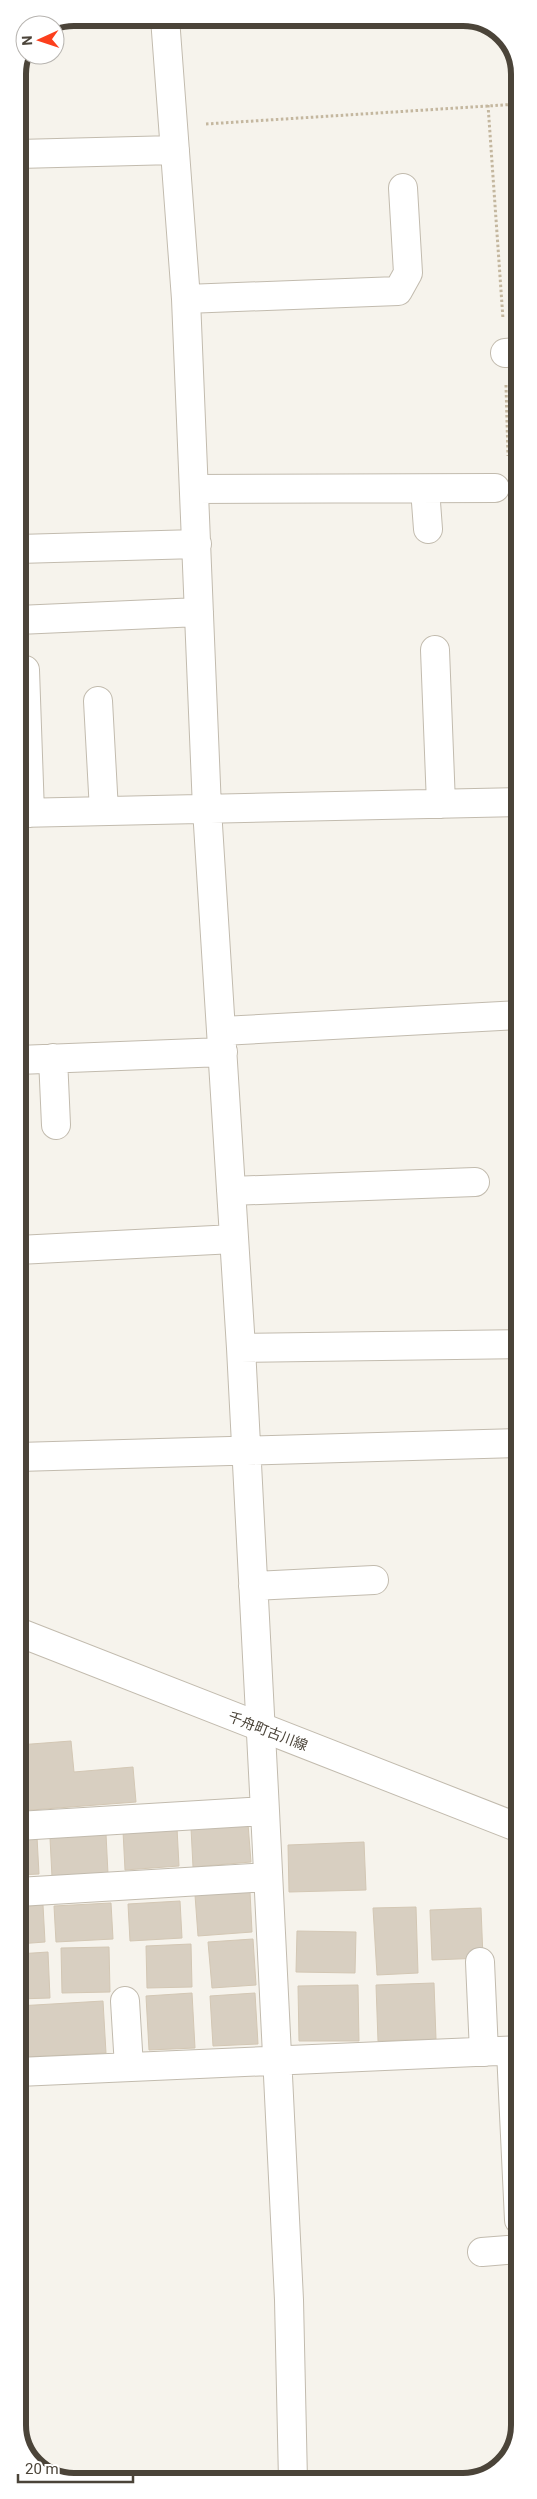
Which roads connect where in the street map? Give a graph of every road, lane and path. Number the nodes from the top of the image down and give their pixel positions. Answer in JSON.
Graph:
{"nodes":[{"id":1,"x":166,"y":26,"type":"edge"},
{"id":2,"x":511,"y":104,"type":"edge"},
{"id":3,"x":488,"y":105,"type":"junction"},
{"id":4,"x":174,"y":138,"type":"junction"},
{"id":5,"x":26,"y":153,"type":"edge"},
{"id":6,"x":403,"y":188,"type":"dead end"},
{"id":7,"x":186,"y":299,"type":"junction"},
{"id":8,"x":511,"y":343,"type":"edge"},
{"id":9,"x":511,"y":389,"type":"edge"},
{"id":10,"x":509,"y":461,"type":"dead end"},
{"id":11,"x":495,"y":488,"type":"dead end"},
{"id":12,"x":194,"y":489,"type":"junction"},
{"id":13,"x":425,"y":489,"type":"junction"},
{"id":14,"x":510,"y":510,"type":"dead end"},
{"id":15,"x":428,"y":529,"type":"dead end"},
{"id":16,"x":511,"y":540,"type":"edge"},
{"id":17,"x":197,"y":544,"type":"junction"},
{"id":18,"x":26,"y":549,"type":"edge"},
{"id":19,"x":199,"y":612,"type":"junction"},
{"id":20,"x":26,"y":620,"type":"edge"},
{"id":21,"x":435,"y":650,"type":"dead end"},
{"id":22,"x":98,"y":701,"type":"dead end"},
{"id":23,"x":511,"y":802,"type":"edge"},
{"id":24,"x":441,"y":804,"type":"junction"},
{"id":25,"x":207,"y":809,"type":"junction"},
{"id":26,"x":104,"y":811,"type":"junction"},
{"id":27,"x":26,"y":813,"type":"edge"},
{"id":28,"x":511,"y":1016,"type":"edge"},
{"id":29,"x":222,"y":1041,"type":"junction"},
{"id":30,"x":53,"y":1058,"type":"junction"},
{"id":31,"x":26,"y":1060,"type":"edge"},
{"id":32,"x":56,"y":1125,"type":"dead end"},
{"id":33,"x":475,"y":1182,"type":"dead end"},
{"id":34,"x":231,"y":1191,"type":"junction"},
{"id":35,"x":234,"y":1239,"type":"junction"},
{"id":36,"x":26,"y":1250,"type":"edge"},
{"id":37,"x":511,"y":1344,"type":"edge"},
{"id":38,"x":241,"y":1348,"type":"junction"},
{"id":39,"x":511,"y":1443,"type":"edge"},
{"id":40,"x":246,"y":1451,"type":"junction"},
{"id":41,"x":26,"y":1457,"type":"edge"},
{"id":42,"x":374,"y":1580,"type":"dead end"},
{"id":43,"x":253,"y":1586,"type":"junction"},
{"id":44,"x":26,"y":1635,"type":"edge"},
{"id":45,"x":261,"y":1728,"type":"junction"},
{"id":46,"x":265,"y":1811,"type":"junction"},
{"id":47,"x":511,"y":1825,"type":"edge"},
{"id":48,"x":26,"y":1826,"type":"edge"},
{"id":49,"x":268,"y":1877,"type":"junction"},
{"id":50,"x":26,"y":1892,"type":"edge"},
{"id":51,"x":480,"y":1962,"type":"dead end"},
{"id":52,"x":125,"y":2001,"type":"dead end"},
{"id":53,"x":511,"y":2050,"type":"edge"},
{"id":54,"x":484,"y":2052,"type":"junction"},
{"id":55,"x":277,"y":2059,"type":"junction"},
{"id":56,"x":128,"y":2067,"type":"junction"},
{"id":57,"x":26,"y":2072,"type":"edge"},
{"id":58,"x":511,"y":2250,"type":"edge"},
{"id":59,"x":482,"y":2252,"type":"dead end"},
{"id":60,"x":292,"y":2473,"type":"edge"}],
"edges":[{"from":1,"to":4,"type":"street"},
{"from":2,"to":3,"type":"path"},
{"from":3,"to":4,"type":"path"},
{"from":3,"to":8,"type":"path"},
{"from":4,"to":5,"type":"street"},
{"from":4,"to":7,"type":"street"},
{"from":6,"to":7,"type":"street"},
{"from":7,"to":12,"type":"street"},
{"from":9,"to":10,"type":"path"},
{"from":11,"to":13,"type":"street"},
{"from":12,"to":13,"type":"street"},
{"from":12,"to":17,"type":"street"},
{"from":13,"to":15,"type":"street"},
{"from":14,"to":16,"type":"path"},
{"from":17,"to":18,"type":"street"},
{"from":17,"to":19,"type":"street"},
{"from":19,"to":20,"type":"street"},
{"from":19,"to":25,"type":"street"},
{"from":21,"to":24,"type":"street"},
{"from":22,"to":26,"type":"street"},
{"from":23,"to":24,"type":"street"},
{"from":24,"to":25,"type":"street"},
{"from":25,"to":26,"type":"street"},
{"from":25,"to":29,"type":"street"},
{"from":26,"to":27,"type":"street"},
{"from":28,"to":29,"type":"street"},
{"from":29,"to":30,"type":"street"},
{"from":29,"to":34,"type":"street"},
{"from":30,"to":31,"type":"street"},
{"from":30,"to":32,"type":"street"},
{"from":33,"to":34,"type":"street"},
{"from":34,"to":35,"type":"street"},
{"from":35,"to":36,"type":"street"},
{"from":35,"to":38,"type":"street"},
{"from":37,"to":38,"type":"street"},
{"from":38,"to":40,"type":"street"},
{"from":39,"to":40,"type":"street"},
{"from":40,"to":41,"type":"street"},
{"from":40,"to":43,"type":"street"},
{"from":42,"to":43,"type":"street"},
{"from":43,"to":45,"type":"street"},
{"from":44,"to":45,"type":"street","name":"千舟町古川線"},
{"from":45,"to":46,"type":"street"},
{"from":45,"to":47,"type":"street","name":"千舟町古川線"},
{"from":46,"to":48,"type":"street"},
{"from":46,"to":49,"type":"street"},
{"from":49,"to":50,"type":"street"},
{"from":49,"to":55,"type":"street"},
{"from":51,"to":54,"type":"street"},
{"from":52,"to":56,"type":"street"},
{"from":53,"to":54,"type":"street"},
{"from":54,"to":55,"type":"street"},
{"from":55,"to":56,"type":"street"},
{"from":55,"to":60,"type":"street"},
{"from":56,"to":57,"type":"street"},
{"from":58,"to":59,"type":"street"}]}
